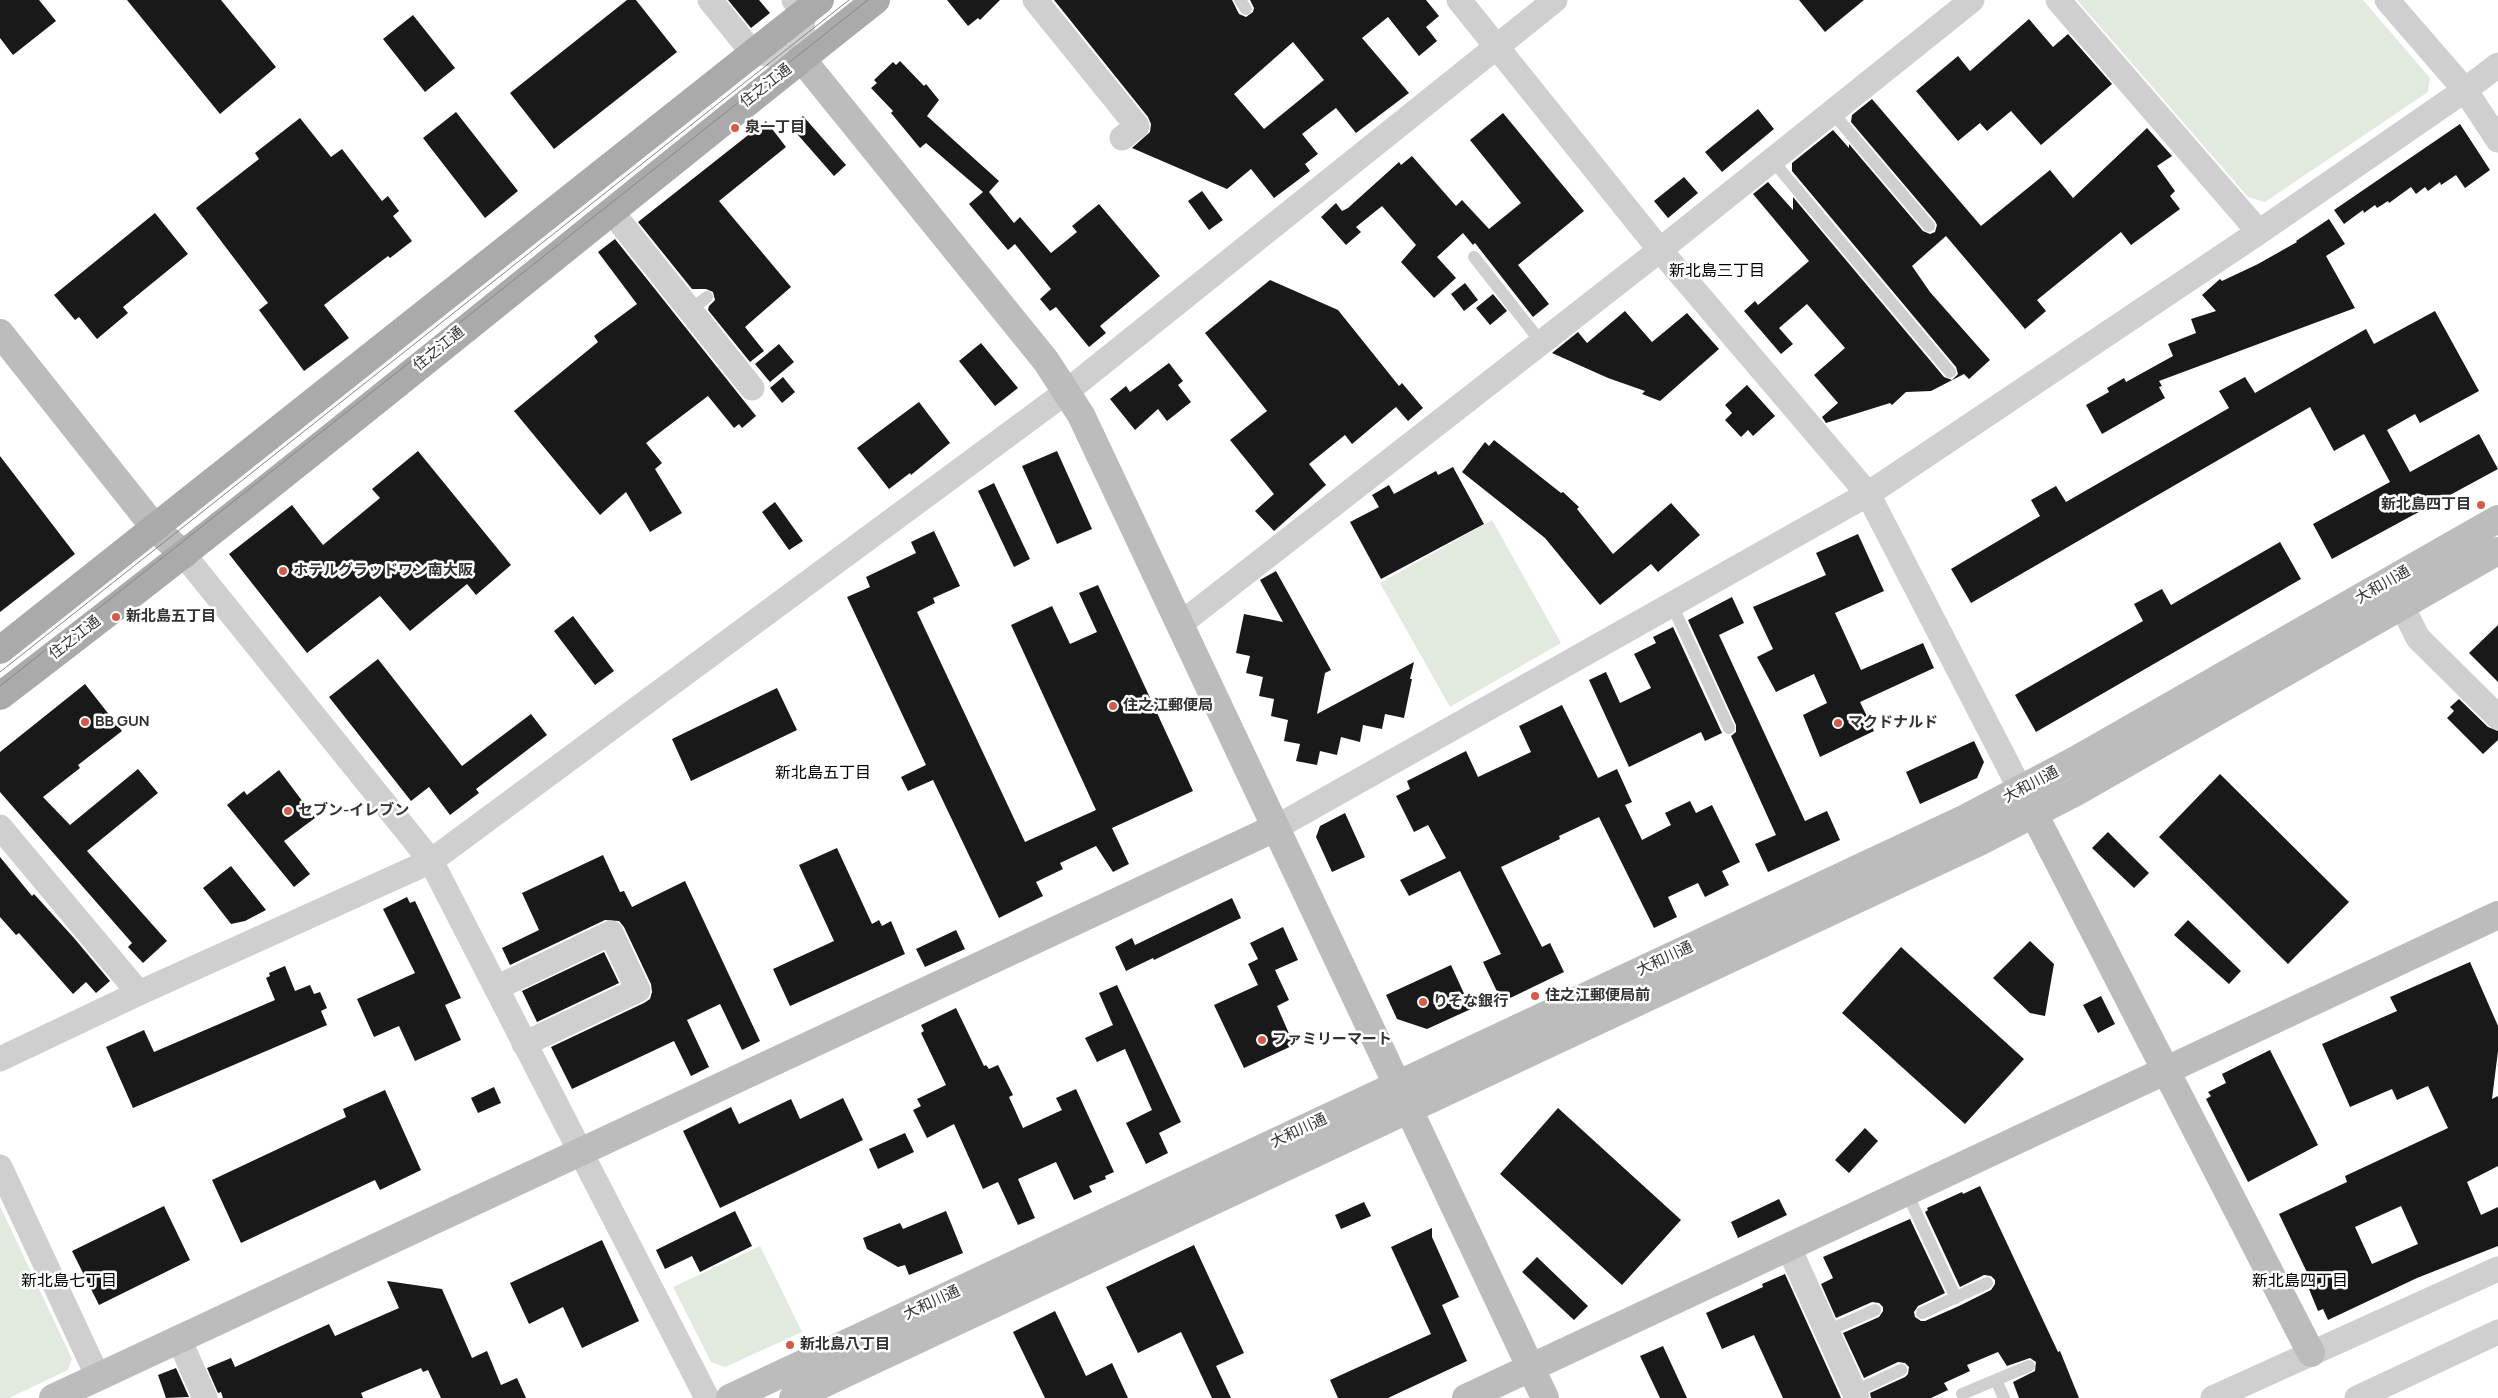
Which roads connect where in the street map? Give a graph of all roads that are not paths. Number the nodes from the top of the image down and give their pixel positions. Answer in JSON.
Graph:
{"nodes":[{"id":1,"x":710,"y":0,"type":"edge"},
{"id":2,"x":876,"y":0,"type":"edge"},
{"id":3,"x":1035,"y":0,"type":"edge"},
{"id":4,"x":1459,"y":0,"type":"edge"},
{"id":5,"x":1555,"y":0,"type":"edge"},
{"id":6,"x":1972,"y":0,"type":"edge"},
{"id":7,"x":2058,"y":0,"type":"edge"},
{"id":8,"x":2387,"y":0,"type":"edge"},
{"id":9,"x":806,"y":4,"type":"edge"},
{"id":10,"x":1497,"y":45,"type":"junction"},
{"id":11,"x":752,"y":52,"type":"junction"},
{"id":12,"x":801,"y":58,"type":"junction"},
{"id":13,"x":2498,"y":65,"type":"edge"},
{"id":14,"x":2465,"y":90,"type":"junction"},
{"id":15,"x":1832,"y":112,"type":"junction"},
{"id":16,"x":1122,"y":138,"type":"dead end"},
{"id":17,"x":2498,"y":140,"type":"edge"},
{"id":18,"x":1772,"y":160,"type":"junction"},
{"id":19,"x":611,"y":211,"type":"junction"},
{"id":20,"x":1929,"y":226,"type":"dead end"},
{"id":21,"x":2258,"y":232,"type":"junction"},
{"id":22,"x":1660,"y":250,"type":"junction"},
{"id":23,"x":1474,"y":257,"type":"dead end"},
{"id":24,"x":0,"y":333,"type":"edge"},
{"id":25,"x":1541,"y":342,"type":"junction"},
{"id":26,"x":1950,"y":372,"type":"dead end"},
{"id":27,"x":752,"y":388,"type":"dead end"},
{"id":28,"x":1066,"y":392,"type":"junction"},
{"id":29,"x":1868,"y":494,"type":"junction"},
{"id":30,"x":2498,"y":519,"type":"edge"},
{"id":31,"x":155,"y":528,"type":"junction"},
{"id":32,"x":2498,"y":551,"type":"edge"},
{"id":33,"x":184,"y":554,"type":"junction"},
{"id":34,"x":1672,"y":605,"type":"junction"},
{"id":35,"x":2402,"y":606,"type":"junction"},
{"id":36,"x":1179,"y":625,"type":"junction"},
{"id":37,"x":0,"y":650,"type":"edge"},
{"id":38,"x":0,"y":696,"type":"edge"},
{"id":39,"x":2498,"y":717,"type":"edge"},
{"id":40,"x":1729,"y":728,"type":"dead end"},
{"id":41,"x":2021,"y":790,"type":"junction"},
{"id":42,"x":2034,"y":814,"type":"junction"},
{"id":43,"x":0,"y":827,"type":"edge"},
{"id":44,"x":1275,"y":828,"type":"junction"},
{"id":45,"x":431,"y":860,"type":"junction"},
{"id":46,"x":2498,"y":915,"type":"edge"},
{"id":47,"x":496,"y":988,"type":"junction"},
{"id":48,"x":139,"y":993,"type":"junction"},
{"id":49,"x":524,"y":1044,"type":"junction"},
{"id":50,"x":0,"y":1059,"type":"edge"},
{"id":51,"x":2166,"y":1070,"type":"junction"},
{"id":52,"x":1403,"y":1097,"type":"junction"},
{"id":53,"x":580,"y":1154,"type":"junction"},
{"id":54,"x":0,"y":1167,"type":"edge"},
{"id":55,"x":1906,"y":1191,"type":"junction"},
{"id":56,"x":1788,"y":1246,"type":"junction"},
{"id":57,"x":2498,"y":1269,"type":"edge"},
{"id":58,"x":1987,"y":1283,"type":"dead end"},
{"id":59,"x":1956,"y":1298,"type":"junction"},
{"id":60,"x":1875,"y":1310,"type":"dead end"},
{"id":61,"x":1922,"y":1313,"type":"dead end"},
{"id":62,"x":1827,"y":1331,"type":"junction"},
{"id":63,"x":2498,"y":1332,"type":"edge"},
{"id":64,"x":179,"y":1339,"type":"junction"},
{"id":65,"x":2311,"y":1352,"type":"junction"},
{"id":66,"x":2030,"y":1366,"type":"dead end"},
{"id":67,"x":1531,"y":1367,"type":"junction"},
{"id":68,"x":1901,"y":1370,"type":"dead end"},
{"id":69,"x":98,"y":1377,"type":"junction"},
{"id":70,"x":1996,"y":1380,"type":"junction"},
{"id":71,"x":1962,"y":1394,"type":"dead end"},
{"id":72,"x":1856,"y":1395,"type":"edge"},
{"id":73,"x":53,"y":1398,"type":"edge"},
{"id":74,"x":205,"y":1398,"type":"edge"},
{"id":75,"x":707,"y":1398,"type":"edge"},
{"id":76,"x":730,"y":1398,"type":"edge"},
{"id":77,"x":793,"y":1398,"type":"edge"},
{"id":78,"x":1466,"y":1398,"type":"edge"},
{"id":79,"x":1545,"y":1398,"type":"edge"},
{"id":80,"x":2004,"y":1398,"type":"edge"},
{"id":81,"x":2213,"y":1398,"type":"edge"},
{"id":82,"x":2357,"y":1398,"type":"edge"}],
"edges":[{"from":1,"to":11,"type":"street"},
{"from":2,"to":12,"type":"main road","name":"住之江通"},
{"from":3,"to":16,"type":"street"},
{"from":4,"to":10,"type":"street"},
{"from":5,"to":10,"type":"street"},
{"from":6,"to":15,"type":"street"},
{"from":7,"to":21,"type":"street"},
{"from":8,"to":14,"type":"street"},
{"from":9,"to":11,"type":"main road"},
{"from":9,"to":12,"type":"street"},
{"from":10,"to":22,"type":"street"},
{"from":10,"to":28,"type":"street"},
{"from":11,"to":12,"type":"street"},
{"from":11,"to":31,"type":"main road"},
{"from":12,"to":19,"type":"main road","name":"住之江通"},
{"from":12,"to":28,"type":"street"},
{"from":13,"to":14,"type":"street"},
{"from":14,"to":17,"type":"street"},
{"from":14,"to":21,"type":"street"},
{"from":15,"to":18,"type":"street"},
{"from":15,"to":20,"type":"lane"},
{"from":18,"to":22,"type":"street"},
{"from":18,"to":26,"type":"lane"},
{"from":19,"to":27,"type":"street"},
{"from":19,"to":33,"type":"main road","name":"住之江通"},
{"from":21,"to":29,"type":"street"},
{"from":22,"to":25,"type":"street"},
{"from":22,"to":29,"type":"street"},
{"from":23,"to":25,"type":"lane"},
{"from":24,"to":31,"type":"street"},
{"from":25,"to":36,"type":"street"},
{"from":28,"to":36,"type":"street"},
{"from":28,"to":45,"type":"street"},
{"from":29,"to":34,"type":"street"},
{"from":29,"to":41,"type":"street"},
{"from":30,"to":41,"type":"street","name":"大和川通"},
{"from":31,"to":33,"type":"street"},
{"from":31,"to":37,"type":"main road"},
{"from":32,"to":35,"type":"street","name":"大和川通"},
{"from":33,"to":38,"type":"main road","name":"住之江通"},
{"from":33,"to":45,"type":"street"},
{"from":34,"to":40,"type":"lane"},
{"from":34,"to":44,"type":"street"},
{"from":35,"to":39,"type":"street"},
{"from":35,"to":42,"type":"street","name":"大和川通"},
{"from":36,"to":44,"type":"street"},
{"from":41,"to":42,"type":"street"},
{"from":41,"to":52,"type":"street","name":"大和川通"},
{"from":42,"to":51,"type":"street"},
{"from":42,"to":52,"type":"street","name":"大和川通"},
{"from":43,"to":48,"type":"street"},
{"from":44,"to":52,"type":"street"},
{"from":44,"to":53,"type":"street"},
{"from":45,"to":47,"type":"street"},
{"from":45,"to":48,"type":"street"},
{"from":46,"to":51,"type":"street"},
{"from":47,"to":49,"type":"street"},
{"from":47,"to":49,"type":"street"},
{"from":48,"to":50,"type":"street"},
{"from":49,"to":53,"type":"street"},
{"from":51,"to":55,"type":"street"},
{"from":51,"to":65,"type":"street"},
{"from":52,"to":67,"type":"street"},
{"from":52,"to":76,"type":"street","name":"大和川通"},
{"from":52,"to":77,"type":"street","name":"大和川通"},
{"from":53,"to":64,"type":"street"},
{"from":53,"to":75,"type":"street"},
{"from":54,"to":69,"type":"street"},
{"from":55,"to":56,"type":"street"},
{"from":55,"to":59,"type":"lane"},
{"from":56,"to":62,"type":"street"},
{"from":56,"to":67,"type":"street"},
{"from":57,"to":65,"type":"street"},
{"from":58,"to":59,"type":"lane"},
{"from":59,"to":61,"type":"lane"},
{"from":60,"to":62,"type":"lane"},
{"from":62,"to":72,"type":"street"},
{"from":63,"to":82,"type":"street"},
{"from":64,"to":69,"type":"street"},
{"from":64,"to":74,"type":"street"},
{"from":65,"to":81,"type":"street"},
{"from":66,"to":70,"type":"lane"},
{"from":67,"to":78,"type":"street"},
{"from":67,"to":79,"type":"street"},
{"from":68,"to":72,"type":"lane"},
{"from":69,"to":73,"type":"street"},
{"from":70,"to":71,"type":"lane"},
{"from":70,"to":80,"type":"lane"}]}
